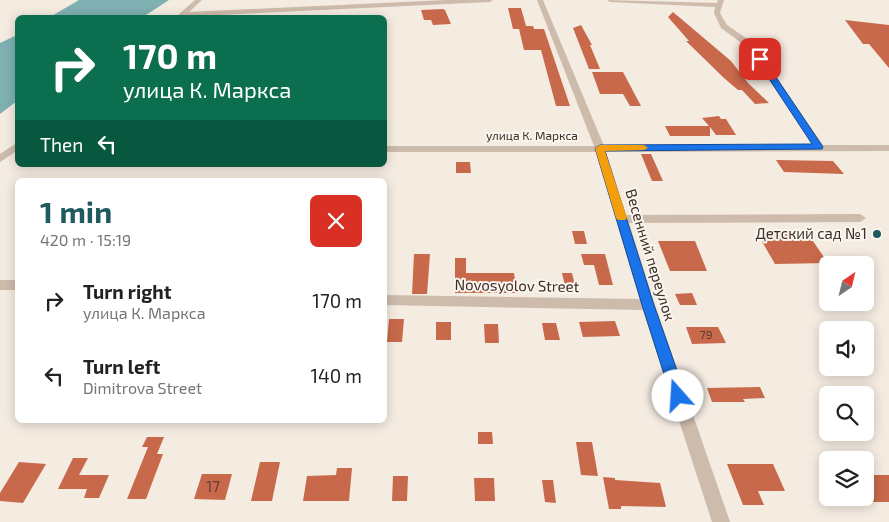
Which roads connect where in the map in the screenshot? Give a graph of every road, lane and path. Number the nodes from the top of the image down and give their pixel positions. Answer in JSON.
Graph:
{"nodes":[{"id":1,"x":199,"y":0,"type":"edge"},
{"id":2,"x":490,"y":0,"type":"edge"},
{"id":3,"x":540,"y":0,"type":"edge"},
{"id":4,"x":610,"y":0,"type":"edge"},
{"id":5,"x":720,"y":2,"type":"edge"},
{"id":6,"x":181,"y":15,"type":"edge"},
{"id":7,"x":199,"y":15,"type":"edge"},
{"id":8,"x":819,"y":147,"type":"junction"},
{"id":9,"x":600,"y":148,"type":"junction"},
{"id":10,"x":889,"y":148,"type":"edge"},
{"id":11,"x":15,"y":149,"type":"edge"},
{"id":12,"x":387,"y":149,"type":"edge"},
{"id":13,"x":0,"y":159,"type":"edge"},
{"id":14,"x":860,"y":218,"type":"dead end"},
{"id":15,"x":622,"y":219,"type":"junction"},
{"id":16,"x":0,"y":285,"type":"edge"},
{"id":17,"x":15,"y":285,"type":"edge"},
{"id":18,"x":387,"y":300,"type":"edge"},
{"id":19,"x":648,"y":305,"type":"junction"},
{"id":20,"x":721,"y":522,"type":"edge"}],
"edges":[{"from":1,"to":6,"type":"street"},
{"from":2,"to":7,"type":"street"},
{"from":3,"to":9,"type":"street","name":"Весенний переулок"},
{"from":4,"to":5,"type":"street"},
{"from":5,"to":8,"type":"street"},
{"from":8,"to":9,"type":"street","name":"улица К. Маркса"},
{"from":8,"to":10,"type":"street","name":"улица К. Маркса"},
{"from":9,"to":12,"type":"street","name":"улица К. Маркса"},
{"from":9,"to":15,"type":"street","name":"Весенний переулок"},
{"from":11,"to":13,"type":"street"},
{"from":14,"to":15,"type":"street"},
{"from":15,"to":19,"type":"street","name":"Весенний переулок"},
{"from":16,"to":17,"type":"street"},
{"from":18,"to":19,"type":"street","name":"Novosyolov Street"},
{"from":19,"to":20,"type":"street","name":"Весенний переулок"}]}
